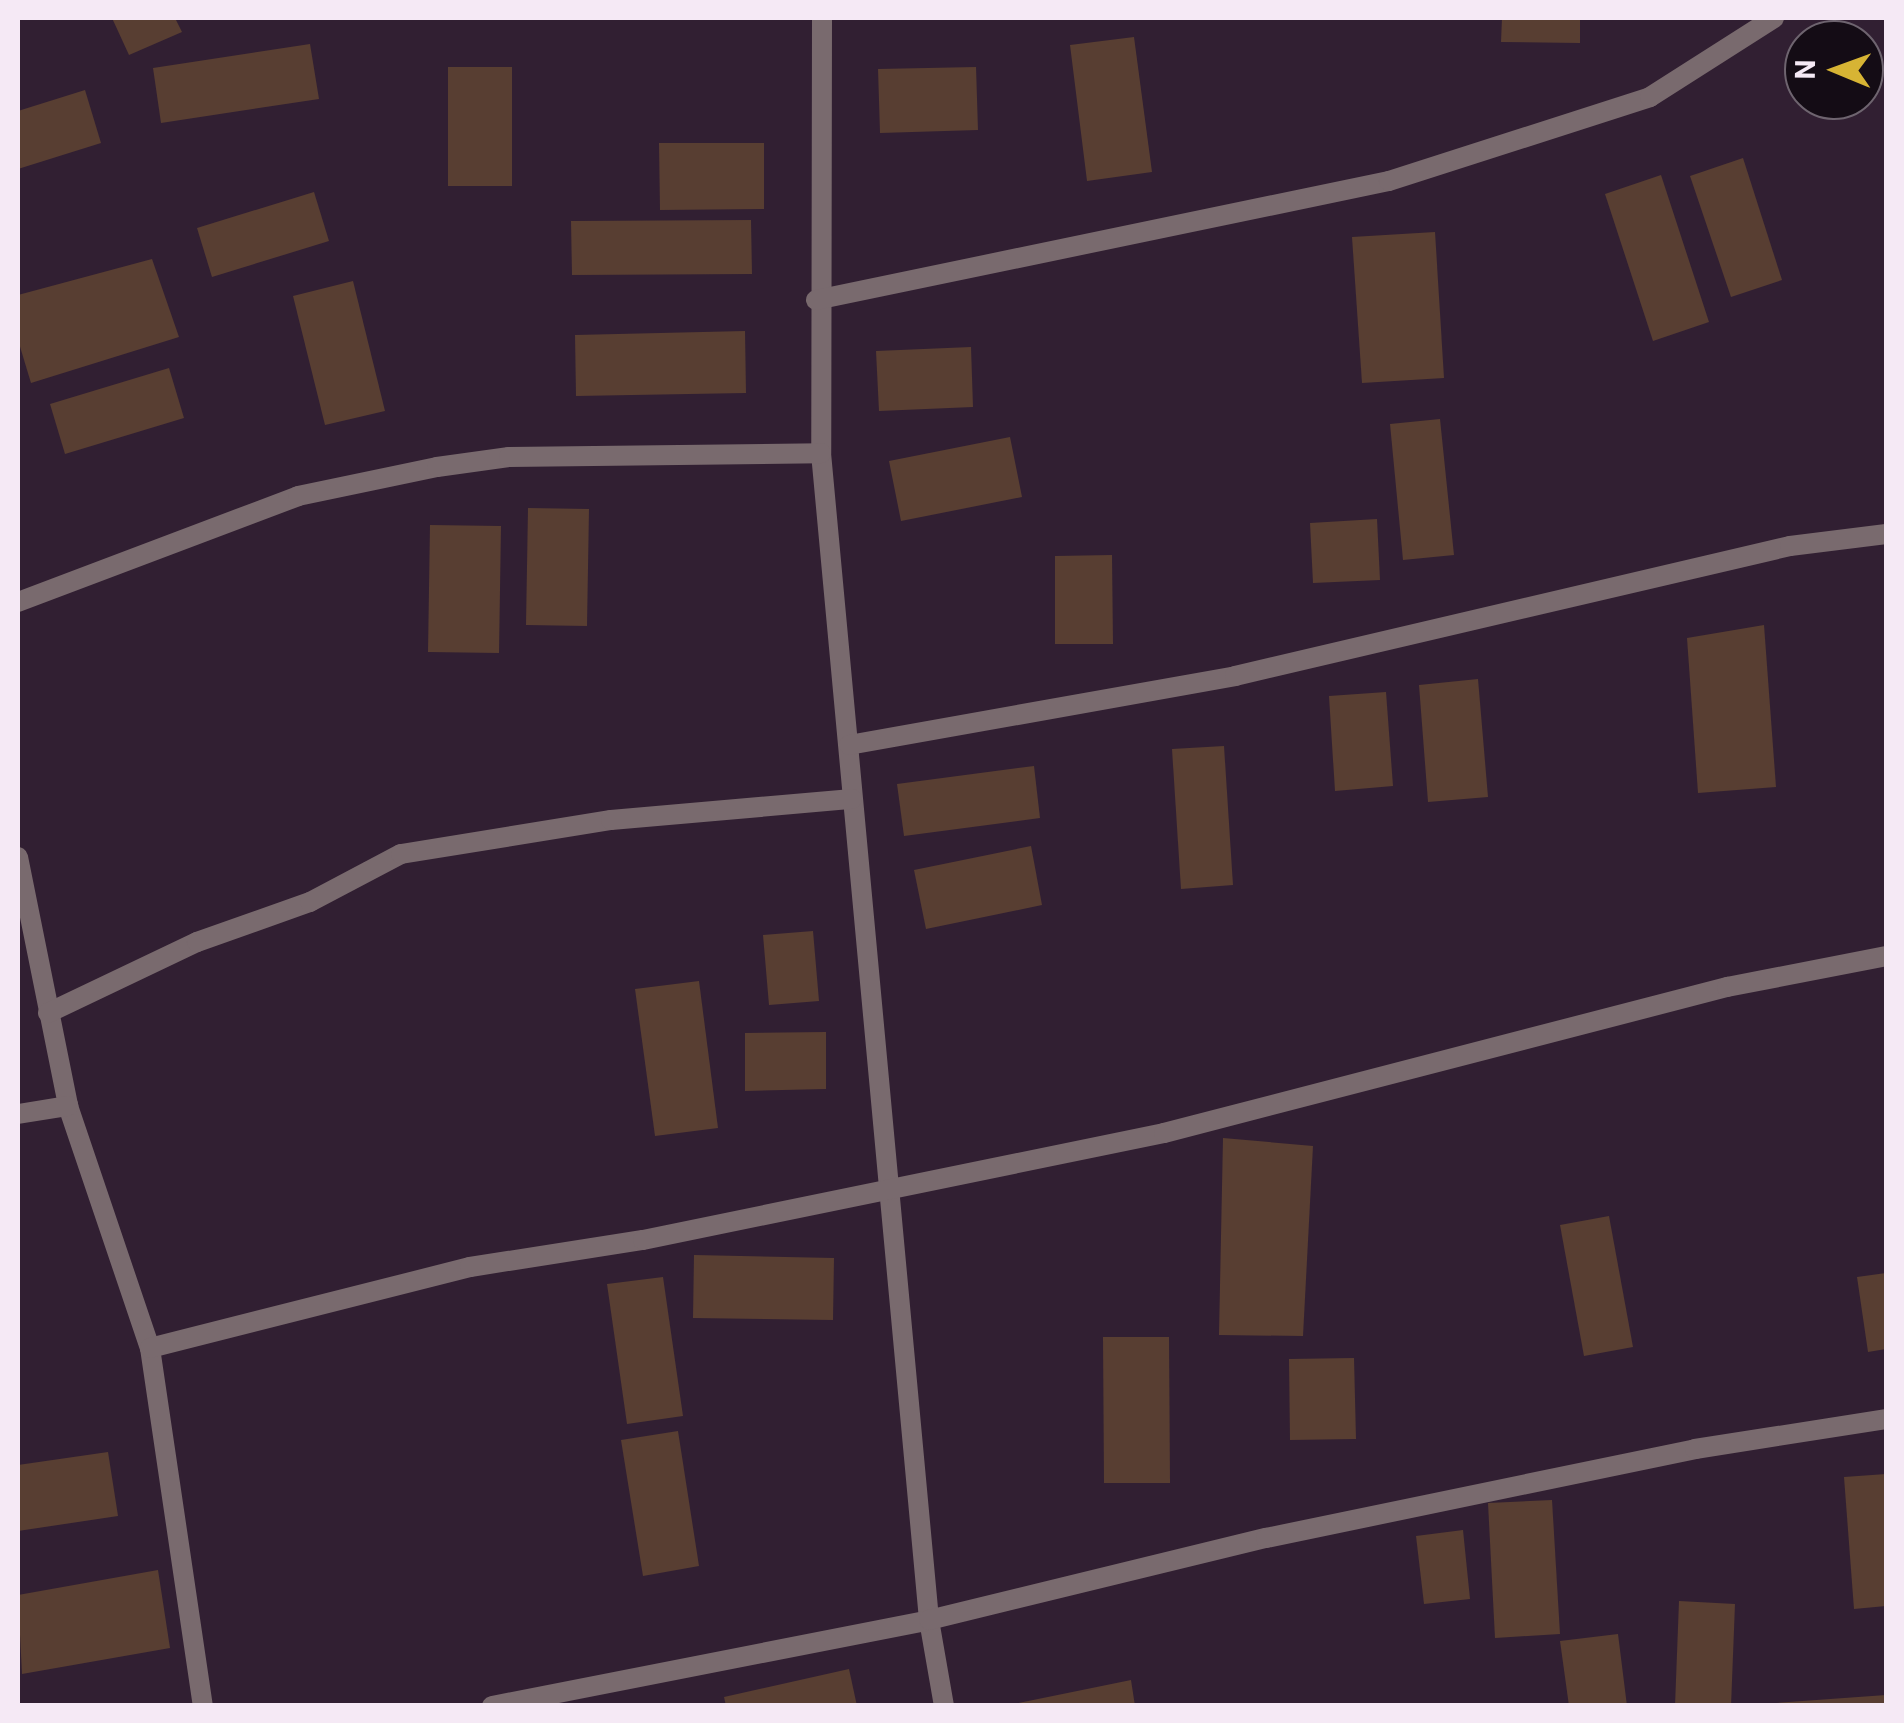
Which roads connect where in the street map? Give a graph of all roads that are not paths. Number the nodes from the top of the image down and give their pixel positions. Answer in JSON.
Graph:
{"nodes":[{"id":1,"x":822,"y":18,"type":"edge"},
{"id":2,"x":1774,"y":18,"type":"edge"},
{"id":3,"x":816,"y":300,"type":"junction"},
{"id":4,"x":821,"y":453,"type":"junction"},
{"id":5,"x":1886,"y":534,"type":"edge"},
{"id":6,"x":18,"y":602,"type":"edge"},
{"id":7,"x":849,"y":745,"type":"junction"},
{"id":8,"x":852,"y":799,"type":"junction"},
{"id":9,"x":18,"y":857,"type":"edge"},
{"id":10,"x":1886,"y":956,"type":"edge"},
{"id":11,"x":48,"y":1013,"type":"junction"},
{"id":12,"x":68,"y":1106,"type":"junction"},
{"id":13,"x":18,"y":1114,"type":"edge"},
{"id":14,"x":888,"y":1191,"type":"junction"},
{"id":15,"x":150,"y":1348,"type":"junction"},
{"id":16,"x":1886,"y":1419,"type":"edge"},
{"id":17,"x":928,"y":1620,"type":"junction"},
{"id":18,"x":202,"y":1706,"type":"edge"},
{"id":19,"x":492,"y":1706,"type":"edge"},
{"id":20,"x":944,"y":1706,"type":"edge"}],
"edges":[{"from":1,"to":3,"type":"street"},
{"from":2,"to":3,"type":"street"},
{"from":3,"to":4,"type":"street"},
{"from":4,"to":6,"type":"street"},
{"from":4,"to":7,"type":"street"},
{"from":5,"to":7,"type":"street"},
{"from":7,"to":8,"type":"street"},
{"from":8,"to":11,"type":"street"},
{"from":8,"to":14,"type":"street"},
{"from":9,"to":11,"type":"street"},
{"from":10,"to":14,"type":"street"},
{"from":11,"to":12,"type":"street"},
{"from":12,"to":13,"type":"street"},
{"from":12,"to":15,"type":"street"},
{"from":14,"to":15,"type":"street"},
{"from":14,"to":17,"type":"street"},
{"from":15,"to":18,"type":"street"},
{"from":16,"to":17,"type":"street"},
{"from":17,"to":19,"type":"street"},
{"from":17,"to":20,"type":"street"}]}
